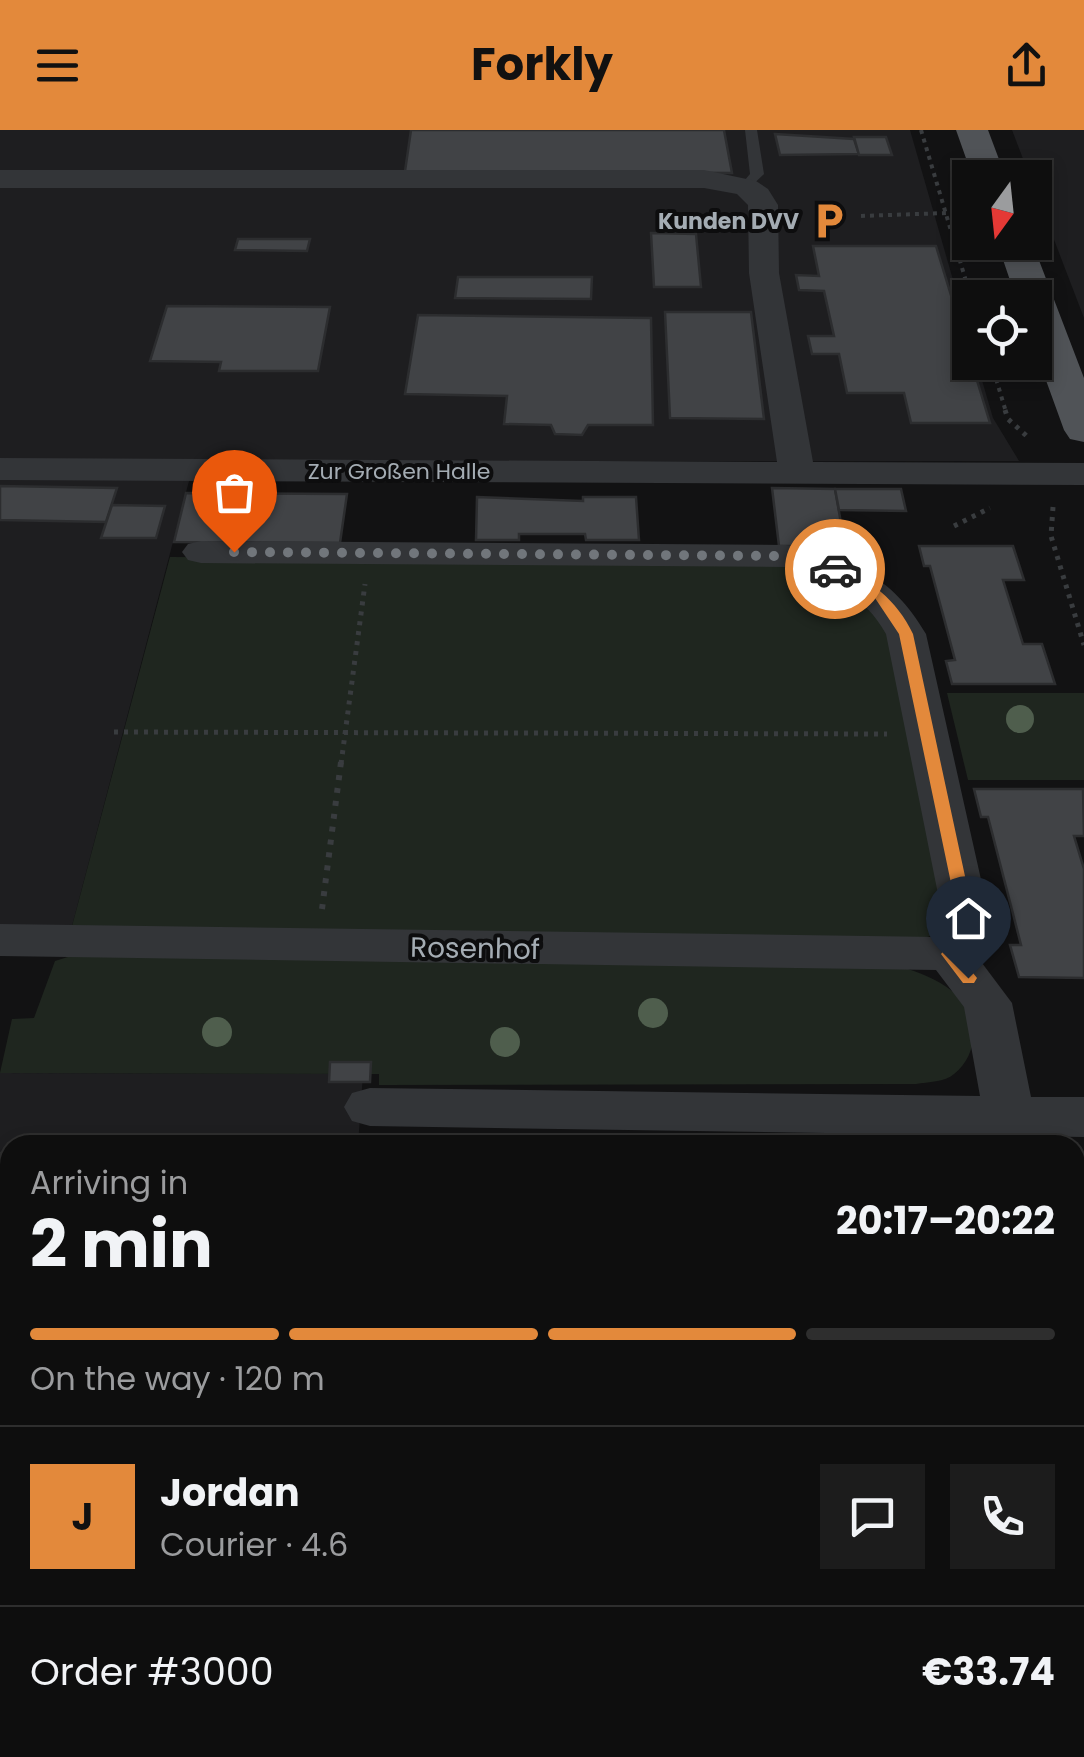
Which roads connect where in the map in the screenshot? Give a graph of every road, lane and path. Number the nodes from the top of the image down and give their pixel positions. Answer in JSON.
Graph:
{"nodes":[{"id":1,"x":750,"y":130,"type":"edge"},
{"id":2,"x":921,"y":130,"type":"edge"},
{"id":3,"x":972,"y":130,"type":"edge"},
{"id":4,"x":983,"y":160,"type":"edge"},
{"id":5,"x":0,"y":179,"type":"edge"},
{"id":6,"x":746,"y":187,"type":"junction"},
{"id":7,"x":946,"y":213,"type":"junction"},
{"id":8,"x":860,"y":216,"type":"dead end"},
{"id":9,"x":966,"y":280,"type":"edge"},
{"id":10,"x":1052,"y":346,"type":"edge"},
{"id":11,"x":996,"y":380,"type":"edge"},
{"id":12,"x":1084,"y":430,"type":"edge"},
{"id":13,"x":0,"y":469,"type":"edge"},
{"id":14,"x":797,"y":473,"type":"junction"},
{"id":15,"x":1068,"y":474,"type":"edge"},
{"id":16,"x":201,"y":552,"type":"dead end"},
{"id":17,"x":369,"y":553,"type":"junction"},
{"id":18,"x":1084,"y":644,"type":"edge"},
{"id":19,"x":114,"y":732,"type":"dead end"},
{"id":20,"x":345,"y":733,"type":"junction"},
{"id":21,"x":928,"y":734,"type":"junction"},
{"id":22,"x":0,"y":940,"type":"edge"},
{"id":23,"x":317,"y":946,"type":"junction"},
{"id":24,"x":949,"y":954,"type":"junction"},
{"id":25,"x":370,"y":1106,"type":"dead end"},
{"id":26,"x":1009,"y":1115,"type":"junction"},
{"id":27,"x":1084,"y":1116,"type":"edge"}],
"edges":[{"from":1,"to":6,"type":"lane"},
{"from":2,"to":7,"type":"path"},
{"from":3,"to":4,"type":"main road"},
{"from":5,"to":6,"type":"street"},
{"from":6,"to":14,"type":"street"},
{"from":7,"to":8,"type":"path"},
{"from":7,"to":9,"type":"path"},
{"from":10,"to":12,"type":"main road"},
{"from":11,"to":15,"type":"path"},
{"from":13,"to":14,"type":"street","name":"Zur Großen Halle"},
{"from":14,"to":15,"type":"street","name":"Zur Großen Halle"},
{"from":15,"to":18,"type":"path"},
{"from":16,"to":17,"type":"street"},
{"from":17,"to":20,"type":"path"},
{"from":17,"to":21,"type":"street"},
{"from":19,"to":20,"type":"path"},
{"from":20,"to":21,"type":"path"},
{"from":20,"to":23,"type":"path"},
{"from":21,"to":24,"type":"street"},
{"from":22,"to":23,"type":"street","name":"Rosenhof"},
{"from":23,"to":24,"type":"street","name":"Rosenhof"},
{"from":24,"to":26,"type":"street"},
{"from":25,"to":26,"type":"street"},
{"from":26,"to":27,"type":"street"}]}
